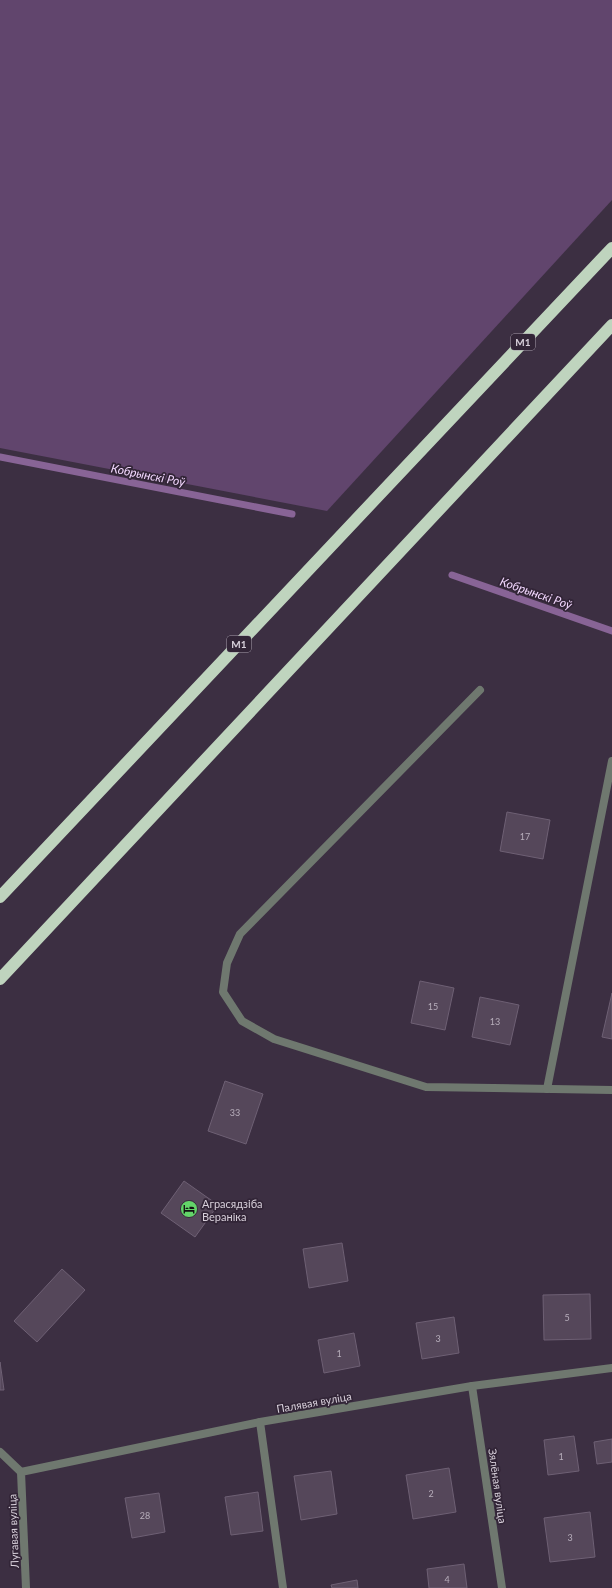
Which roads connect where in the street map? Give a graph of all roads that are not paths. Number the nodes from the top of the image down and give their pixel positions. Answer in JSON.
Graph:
{"nodes":[{"id":1,"x":612,"y":248,"type":"edge"},
{"id":2,"x":612,"y":325,"type":"edge"},
{"id":3,"x":480,"y":690,"type":"dead end"},
{"id":4,"x":612,"y":761,"type":"edge"},
{"id":5,"x":0,"y":897,"type":"edge"},
{"id":6,"x":0,"y":979,"type":"edge"},
{"id":7,"x":547,"y":1089,"type":"junction"},
{"id":8,"x":612,"y":1090,"type":"edge"},
{"id":9,"x":612,"y":1368,"type":"edge"},
{"id":10,"x":472,"y":1386,"type":"junction"},
{"id":11,"x":260,"y":1422,"type":"junction"},
{"id":12,"x":0,"y":1452,"type":"edge"},
{"id":13,"x":22,"y":1472,"type":"junction"},
{"id":14,"x":26,"y":1588,"type":"edge"},
{"id":15,"x":283,"y":1588,"type":"edge"},
{"id":16,"x":502,"y":1588,"type":"edge"}],
"edges":[{"from":1,"to":5,"type":"highway","number":"М1"},
{"from":2,"to":6,"type":"highway"},
{"from":3,"to":7,"type":"street"},
{"from":4,"to":7,"type":"street"},
{"from":7,"to":8,"type":"street"},
{"from":9,"to":10,"type":"street","name":"Палявая вуліца"},
{"from":10,"to":11,"type":"street","name":"Палявая вуліца"},
{"from":10,"to":16,"type":"street","name":"Зялёная вуліца"},
{"from":11,"to":13,"type":"street","name":"Палявая вуліца"},
{"from":11,"to":15,"type":"street"},
{"from":12,"to":13,"type":"street"},
{"from":13,"to":14,"type":"street","name":"Лугавая вуліца"}]}
